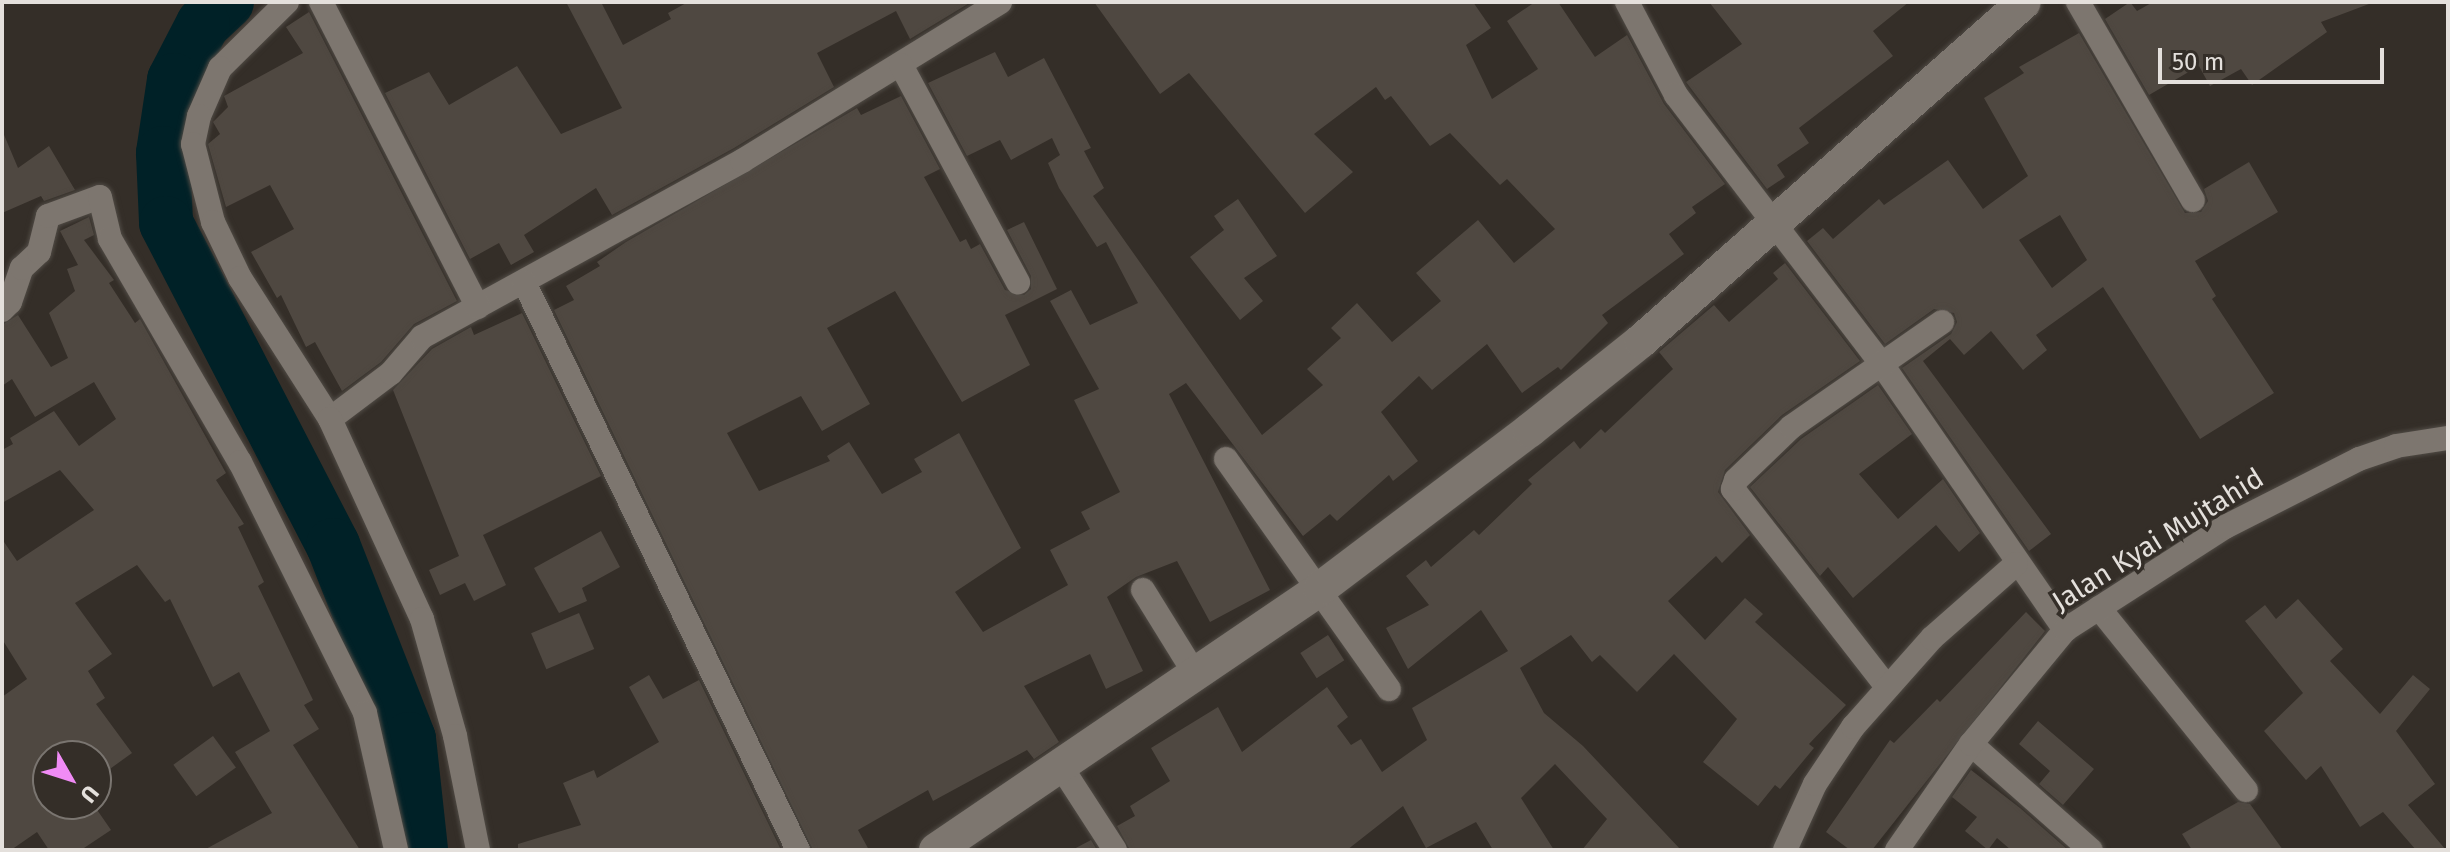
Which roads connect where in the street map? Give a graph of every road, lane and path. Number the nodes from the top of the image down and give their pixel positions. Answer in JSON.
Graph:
{"nodes":[{"id":1,"x":287,"y":2,"type":"edge"},
{"id":2,"x":321,"y":2,"type":"edge"},
{"id":3,"x":1000,"y":2,"type":"edge"},
{"id":4,"x":1627,"y":2,"type":"edge"},
{"id":5,"x":2078,"y":2,"type":"edge"},
{"id":6,"x":2015,"y":5,"type":"edge"},
{"id":7,"x":901,"y":65,"type":"junction"},
{"id":8,"x":2193,"y":200,"type":"dead end"},
{"id":9,"x":1773,"y":223,"type":"junction"},
{"id":10,"x":524,"y":282,"type":"junction"},
{"id":11,"x":1018,"y":282,"type":"dead end"},
{"id":12,"x":478,"y":307,"type":"junction"},
{"id":13,"x":2,"y":310,"type":"edge"},
{"id":14,"x":1942,"y":322,"type":"dead end"},
{"id":15,"x":1883,"y":366,"type":"junction"},
{"id":16,"x":330,"y":419,"type":"junction"},
{"id":17,"x":2448,"y":438,"type":"edge"},
{"id":18,"x":1226,"y":459,"type":"dead end"},
{"id":19,"x":2021,"y":571,"type":"junction"},
{"id":20,"x":1321,"y":588,"type":"junction"},
{"id":21,"x":1143,"y":590,"type":"dead end"},
{"id":22,"x":2099,"y":608,"type":"junction"},
{"id":23,"x":2058,"y":620,"type":"junction"},
{"id":24,"x":1195,"y":674,"type":"junction"},
{"id":25,"x":1887,"y":687,"type":"junction"},
{"id":26,"x":1389,"y":689,"type":"dead end"},
{"id":27,"x":1971,"y":744,"type":"junction"},
{"id":28,"x":1060,"y":765,"type":"junction"},
{"id":29,"x":2246,"y":790,"type":"dead end"},
{"id":30,"x":396,"y":850,"type":"edge"},
{"id":31,"x":478,"y":850,"type":"edge"},
{"id":32,"x":798,"y":850,"type":"edge"},
{"id":33,"x":936,"y":850,"type":"edge"},
{"id":34,"x":1115,"y":850,"type":"edge"},
{"id":35,"x":1785,"y":850,"type":"edge"},
{"id":36,"x":1897,"y":850,"type":"edge"},
{"id":37,"x":2091,"y":850,"type":"edge"}],
"edges":[{"from":1,"to":16,"type":"street"},
{"from":2,"to":12,"type":"street"},
{"from":3,"to":7,"type":"street"},
{"from":4,"to":9,"type":"street"},
{"from":5,"to":8,"type":"street"},
{"from":6,"to":9,"type":"street"},
{"from":7,"to":10,"type":"street"},
{"from":7,"to":11,"type":"street"},
{"from":9,"to":15,"type":"street"},
{"from":9,"to":20,"type":"street"},
{"from":10,"to":12,"type":"street"},
{"from":10,"to":32,"type":"street"},
{"from":12,"to":16,"type":"street"},
{"from":13,"to":30,"type":"street"},
{"from":14,"to":15,"type":"street"},
{"from":15,"to":19,"type":"street"},
{"from":15,"to":25,"type":"street"},
{"from":16,"to":31,"type":"street"},
{"from":17,"to":22,"type":"street","name":"Jalan Kyai Mujtahid"},
{"from":18,"to":20,"type":"street"},
{"from":19,"to":23,"type":"street"},
{"from":19,"to":25,"type":"street"},
{"from":20,"to":24,"type":"street"},
{"from":20,"to":26,"type":"street"},
{"from":21,"to":24,"type":"street"},
{"from":22,"to":23,"type":"street","name":"Jalan Kyai Mujtahid"},
{"from":22,"to":29,"type":"street"},
{"from":23,"to":27,"type":"street","name":"Jalan Kyai Mujtahid"},
{"from":24,"to":28,"type":"street"},
{"from":25,"to":35,"type":"street"},
{"from":27,"to":36,"type":"street","name":"Jalan Kyai Mujtahid"},
{"from":27,"to":37,"type":"street"},
{"from":28,"to":33,"type":"street"},
{"from":28,"to":34,"type":"street"}]}
